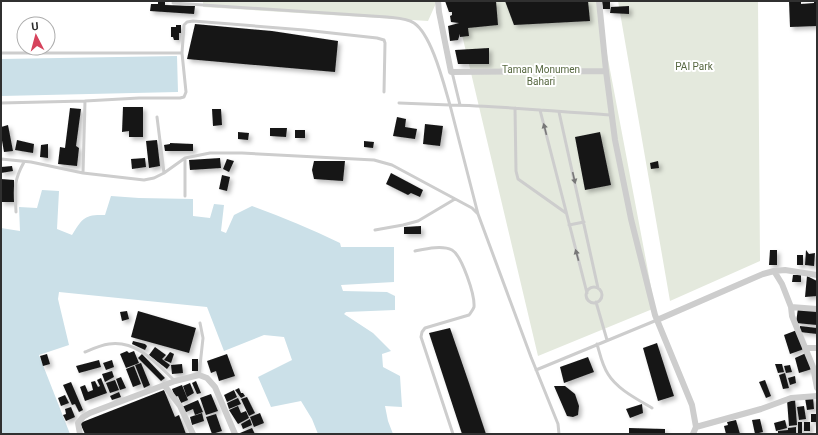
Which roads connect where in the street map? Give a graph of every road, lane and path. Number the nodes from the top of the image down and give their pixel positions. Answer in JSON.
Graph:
{"nodes":[{"id":1,"x":438,"y":1,"type":"edge"},
{"id":2,"x":599,"y":1,"type":"edge"},
{"id":3,"x":172,"y":3,"type":"dead end"},
{"id":4,"x":1,"y":53,"type":"edge"},
{"id":5,"x":182,"y":53,"type":"junction"},
{"id":6,"x":606,"y":71,"type":"junction"},
{"id":7,"x":452,"y":72,"type":"junction"},
{"id":8,"x":384,"y":92,"type":"dead end"},
{"id":9,"x":85,"y":101,"type":"junction"},
{"id":10,"x":1,"y":103,"type":"edge"},
{"id":11,"x":399,"y":103,"type":"dead end"},
{"id":12,"x":450,"y":105,"type":"junction"},
{"id":13,"x":460,"y":106,"type":"junction"},
{"id":14,"x":515,"y":108,"type":"junction"},
{"id":15,"x":540,"y":110,"type":"junction"},
{"id":16,"x":559,"y":112,"type":"junction"},
{"id":17,"x":612,"y":115,"type":"junction"},
{"id":18,"x":157,"y":117,"type":"dead end"},
{"id":19,"x":185,"y":158,"type":"junction"},
{"id":20,"x":1,"y":159,"type":"edge"},
{"id":21,"x":24,"y":162,"type":"junction"},
{"id":22,"x":83,"y":173,"type":"junction"},
{"id":23,"x":164,"y":173,"type":"junction"},
{"id":24,"x":185,"y":196,"type":"dead end"},
{"id":25,"x":455,"y":199,"type":"junction"},
{"id":26,"x":16,"y":212,"type":"dead end"},
{"id":27,"x":566,"y":213,"type":"junction"},
{"id":28,"x":478,"y":214,"type":"junction"},
{"id":29,"x":584,"y":222,"type":"junction"},
{"id":30,"x":569,"y":225,"type":"junction"},
{"id":31,"x":375,"y":230,"type":"dead end"},
{"id":32,"x":415,"y":251,"type":"dead end"},
{"id":33,"x":774,"y":271,"type":"junction"},
{"id":34,"x":817,"y":275,"type":"edge"},
{"id":35,"x":598,"y":288,"type":"junction"},
{"id":36,"x":587,"y":293,"type":"junction"},
{"id":37,"x":596,"y":302,"type":"junction"},
{"id":38,"x":791,"y":307,"type":"junction"},
{"id":39,"x":817,"y":309,"type":"edge"},
{"id":40,"x":657,"y":320,"type":"junction"},
{"id":41,"x":200,"y":323,"type":"dead end"},
{"id":42,"x":607,"y":340,"type":"junction"},
{"id":43,"x":597,"y":344,"type":"junction"},
{"id":44,"x":805,"y":348,"type":"junction"},
{"id":45,"x":817,"y":348,"type":"edge"},
{"id":46,"x":85,"y":352,"type":"dead end"},
{"id":47,"x":536,"y":370,"type":"junction"},
{"id":48,"x":199,"y":375,"type":"junction"},
{"id":49,"x":175,"y":381,"type":"junction"},
{"id":50,"x":164,"y":385,"type":"junction"},
{"id":51,"x":817,"y":388,"type":"edge"},
{"id":52,"x":817,"y":396,"type":"edge"},
{"id":53,"x":652,"y":408,"type":"dead end"},
{"id":54,"x":696,"y":427,"type":"junction"},
{"id":55,"x":80,"y":434,"type":"edge"},
{"id":56,"x":194,"y":434,"type":"edge"},
{"id":57,"x":235,"y":434,"type":"edge"},
{"id":58,"x":453,"y":434,"type":"edge"},
{"id":59,"x":559,"y":434,"type":"edge"},
{"id":60,"x":693,"y":434,"type":"edge"}],
"edges":[{"from":1,"to":7,"type":"street"},
{"from":2,"to":6,"type":"street"},
{"from":3,"to":12,"type":"lane"},
{"from":4,"to":5,"type":"lane"},
{"from":5,"to":8,"type":"lane"},
{"from":5,"to":9,"type":"lane"},
{"from":6,"to":7,"type":"street"},
{"from":6,"to":17,"type":"street"},
{"from":7,"to":13,"type":"lane"},
{"from":9,"to":10,"type":"lane"},
{"from":9,"to":22,"type":"lane"},
{"from":11,"to":12,"type":"lane"},
{"from":12,"to":13,"type":"lane"},
{"from":12,"to":28,"type":"lane"},
{"from":13,"to":14,"type":"lane"},
{"from":14,"to":15,"type":"lane"},
{"from":14,"to":27,"type":"lane"},
{"from":15,"to":16,"type":"lane"},
{"from":27,"to":15,"type":"lane","one_way":true},
{"from":16,"to":17,"type":"lane"},
{"from":16,"to":29,"type":"lane","one_way":true},
{"from":17,"to":40,"type":"street"},
{"from":18,"to":23,"type":"lane"},
{"from":19,"to":23,"type":"lane"},
{"from":19,"to":24,"type":"lane"},
{"from":19,"to":25,"type":"lane"},
{"from":20,"to":21,"type":"lane"},
{"from":21,"to":22,"type":"lane"},
{"from":21,"to":26,"type":"lane"},
{"from":22,"to":23,"type":"lane"},
{"from":25,"to":28,"type":"lane"},
{"from":25,"to":31,"type":"lane"},
{"from":27,"to":30,"type":"lane"},
{"from":28,"to":47,"type":"lane"},
{"from":29,"to":30,"type":"lane"},
{"from":29,"to":35,"type":"lane"},
{"from":36,"to":30,"type":"lane","one_way":true},
{"from":32,"to":58,"type":"lane"},
{"from":33,"to":34,"type":"street"},
{"from":33,"to":38,"type":"street"},
{"from":33,"to":40,"type":"street"},
{"from":35,"to":36,"type":"lane"},
{"from":35,"to":37,"type":"lane"},
{"from":36,"to":37,"type":"lane"},
{"from":37,"to":42,"type":"lane"},
{"from":38,"to":39,"type":"street"},
{"from":38,"to":44,"type":"street"},
{"from":40,"to":42,"type":"lane"},
{"from":40,"to":54,"type":"street"},
{"from":41,"to":48,"type":"lane"},
{"from":42,"to":43,"type":"lane"},
{"from":43,"to":47,"type":"lane"},
{"from":43,"to":53,"type":"lane"},
{"from":44,"to":45,"type":"street"},
{"from":44,"to":51,"type":"street"},
{"from":46,"to":49,"type":"lane"},
{"from":47,"to":59,"type":"lane"},
{"from":48,"to":49,"type":"street"},
{"from":48,"to":57,"type":"street"},
{"from":49,"to":50,"type":"street"},
{"from":50,"to":55,"type":"street"},
{"from":50,"to":56,"type":"street"},
{"from":52,"to":54,"type":"street"},
{"from":54,"to":60,"type":"street"}]}
